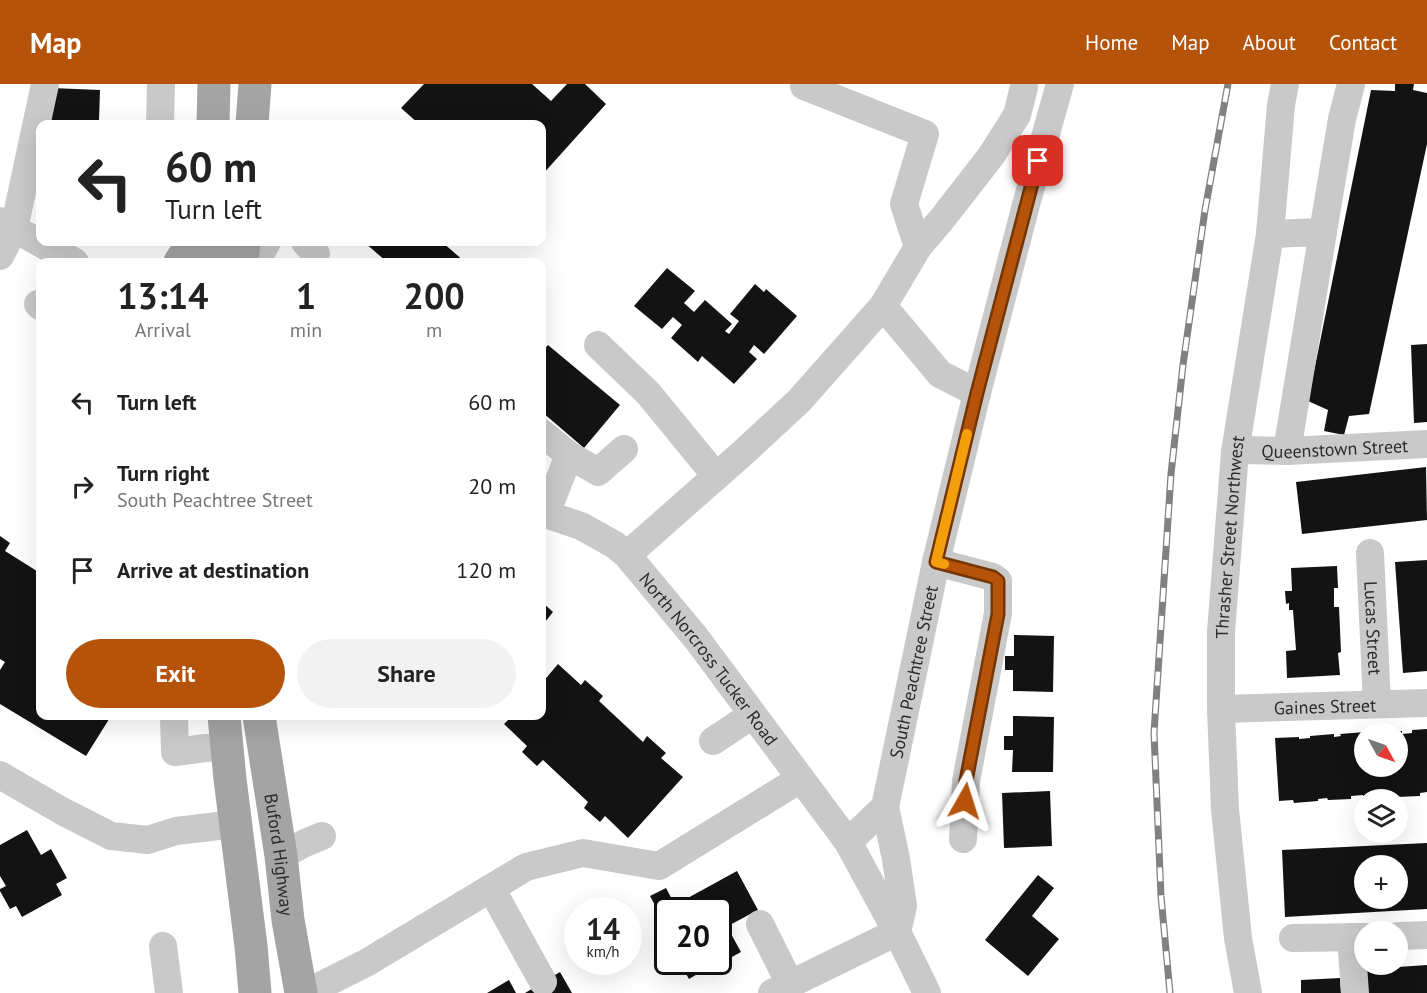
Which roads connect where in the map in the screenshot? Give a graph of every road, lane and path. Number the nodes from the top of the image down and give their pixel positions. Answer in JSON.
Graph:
{"nodes":[{"id":1,"x":45,"y":84,"type":"edge"},
{"id":2,"x":161,"y":84,"type":"edge"},
{"id":3,"x":214,"y":84,"type":"edge"},
{"id":4,"x":255,"y":84,"type":"edge"},
{"id":5,"x":1285,"y":84,"type":"edge"},
{"id":6,"x":1351,"y":84,"type":"edge"},
{"id":7,"x":804,"y":86,"type":"edge"},
{"id":8,"x":1019,"y":86,"type":"edge"},
{"id":9,"x":1058,"y":92,"type":"edge"},
{"id":10,"x":41,"y":120,"type":"edge"},
{"id":11,"x":160,"y":120,"type":"edge"},
{"id":12,"x":213,"y":120,"type":"edge"},
{"id":13,"x":252,"y":120,"type":"edge"},
{"id":14,"x":36,"y":157,"type":"edge"},
{"id":15,"x":32,"y":189,"type":"edge"},
{"id":16,"x":7,"y":225,"type":"edge"},
{"id":17,"x":1323,"y":232,"type":"junction"},
{"id":18,"x":1270,"y":234,"type":"junction"},
{"id":19,"x":36,"y":241,"type":"edge"},
{"id":20,"x":46,"y":246,"type":"edge"},
{"id":21,"x":918,"y":247,"type":"junction"},
{"id":22,"x":0,"y":256,"type":"edge"},
{"id":23,"x":68,"y":258,"type":"edge"},
{"id":24,"x":883,"y":306,"type":"junction"},
{"id":25,"x":598,"y":345,"type":"dead end"},
{"id":26,"x":977,"y":393,"type":"junction"},
{"id":27,"x":546,"y":436,"type":"edge"},
{"id":28,"x":1427,"y":444,"type":"edge"},
{"id":29,"x":624,"y":449,"type":"dead end"},
{"id":30,"x":1240,"y":451,"type":"junction"},
{"id":31,"x":1287,"y":451,"type":"junction"},
{"id":32,"x":569,"y":455,"type":"junction"},
{"id":33,"x":716,"y":476,"type":"junction"},
{"id":34,"x":546,"y":509,"type":"edge"},
{"id":35,"x":546,"y":515,"type":"edge"},
{"id":36,"x":1370,"y":553,"type":"dead end"},
{"id":37,"x":627,"y":555,"type":"junction"},
{"id":38,"x":936,"y":562,"type":"junction"},
{"id":39,"x":1427,"y":703,"type":"edge"},
{"id":40,"x":1377,"y":704,"type":"junction"},
{"id":41,"x":1221,"y":709,"type":"junction"},
{"id":42,"x":753,"y":715,"type":"junction"},
{"id":43,"x":174,"y":720,"type":"edge"},
{"id":44,"x":262,"y":720,"type":"edge"},
{"id":45,"x":226,"y":731,"type":"edge"},
{"id":46,"x":712,"y":741,"type":"dead end"},
{"id":47,"x":0,"y":775,"type":"edge"},
{"id":48,"x":800,"y":778,"type":"junction"},
{"id":49,"x":885,"y":807,"type":"junction"},
{"id":50,"x":235,"y":824,"type":"junction"},
{"id":51,"x":322,"y":836,"type":"dead end"},
{"id":52,"x":963,"y":839,"type":"dead end"},
{"id":53,"x":848,"y":842,"type":"junction"},
{"id":54,"x":281,"y":856,"type":"junction"},
{"id":55,"x":491,"y":888,"type":"junction"},
{"id":56,"x":760,"y":924,"type":"dead end"},
{"id":57,"x":897,"y":932,"type":"junction"},
{"id":58,"x":1427,"y":935,"type":"edge"},
{"id":59,"x":1408,"y":936,"type":"edge"},
{"id":60,"x":1354,"y":937,"type":"edge"},
{"id":61,"x":1293,"y":938,"type":"dead end"},
{"id":62,"x":163,"y":946,"type":"dead end"},
{"id":63,"x":1356,"y":975,"type":"edge"},
{"id":64,"x":543,"y":982,"type":"dead end"},
{"id":65,"x":781,"y":988,"type":"edge"},
{"id":66,"x":169,"y":993,"type":"edge"},
{"id":67,"x":255,"y":993,"type":"edge"},
{"id":68,"x":301,"y":993,"type":"edge"},
{"id":69,"x":306,"y":993,"type":"edge"},
{"id":70,"x":927,"y":993,"type":"edge"},
{"id":71,"x":1248,"y":993,"type":"edge"},
{"id":72,"x":1355,"y":993,"type":"edge"}],
"edges":[{"from":1,"to":10,"type":"street"},
{"from":2,"to":11,"type":"street"},
{"from":3,"to":12,"type":"main road"},
{"from":4,"to":13,"type":"main road"},
{"from":5,"to":18,"type":"street","name":"Thrasher Street Northwest"},
{"from":6,"to":17,"type":"street"},
{"from":7,"to":21,"type":"street"},
{"from":8,"to":9,"type":"street"},
{"from":8,"to":21,"type":"street"},
{"from":9,"to":26,"type":"street","name":"South Peachtree Street"},
{"from":14,"to":15,"type":"street"},
{"from":15,"to":16,"type":"street"},
{"from":16,"to":19,"type":"street"},
{"from":16,"to":22,"type":"street"},
{"from":17,"to":18,"type":"street"},
{"from":17,"to":31,"type":"street"},
{"from":18,"to":30,"type":"street","name":"Thrasher Street Northwest"},
{"from":20,"to":23,"type":"street"},
{"from":21,"to":24,"type":"street"},
{"from":24,"to":26,"type":"street"},
{"from":24,"to":33,"type":"street"},
{"from":25,"to":33,"type":"street"},
{"from":26,"to":38,"type":"street","name":"South Peachtree Street"},
{"from":27,"to":32,"type":"street"},
{"from":28,"to":31,"type":"street","name":"Queenstown Street"},
{"from":29,"to":32,"type":"street"},
{"from":30,"to":31,"type":"street","name":"Queenstown Street"},
{"from":30,"to":41,"type":"street","name":"Thrasher Street Northwest"},
{"from":32,"to":34,"type":"street"},
{"from":33,"to":37,"type":"street"},
{"from":35,"to":37,"type":"street","name":"North Norcross Tucker Road"},
{"from":36,"to":40,"type":"street","name":"Lucas Street"},
{"from":37,"to":42,"type":"street","name":"North Norcross Tucker Road"},
{"from":38,"to":49,"type":"street","name":"South Peachtree Street"},
{"from":38,"to":52,"type":"street"},
{"from":39,"to":40,"type":"street","name":"Gaines Street"},
{"from":40,"to":41,"type":"street","name":"Gaines Street"},
{"from":41,"to":71,"type":"street","name":"Thrasher Street Northwest"},
{"from":42,"to":46,"type":"street"},
{"from":42,"to":48,"type":"street","name":"North Norcross Tucker Road"},
{"from":43,"to":45,"type":"street"},
{"from":44,"to":54,"type":"main road","name":"Buford Highway"},
{"from":45,"to":50,"type":"main road"},
{"from":47,"to":50,"type":"street"},
{"from":48,"to":53,"type":"street","name":"North Norcross Tucker Road"},
{"from":48,"to":55,"type":"street"},
{"from":49,"to":53,"type":"street"},
{"from":49,"to":57,"type":"street","name":"South Peachtree Street"},
{"from":50,"to":67,"type":"main road"},
{"from":51,"to":54,"type":"street"},
{"from":53,"to":57,"type":"street"},
{"from":54,"to":68,"type":"main road","name":"Buford Highway"},
{"from":55,"to":64,"type":"street"},
{"from":55,"to":69,"type":"street"},
{"from":56,"to":65,"type":"street"},
{"from":57,"to":65,"type":"street"},
{"from":57,"to":70,"type":"street"},
{"from":58,"to":59,"type":"street"},
{"from":60,"to":61,"type":"street"},
{"from":62,"to":66,"type":"street"},
{"from":63,"to":72,"type":"street"}]}
